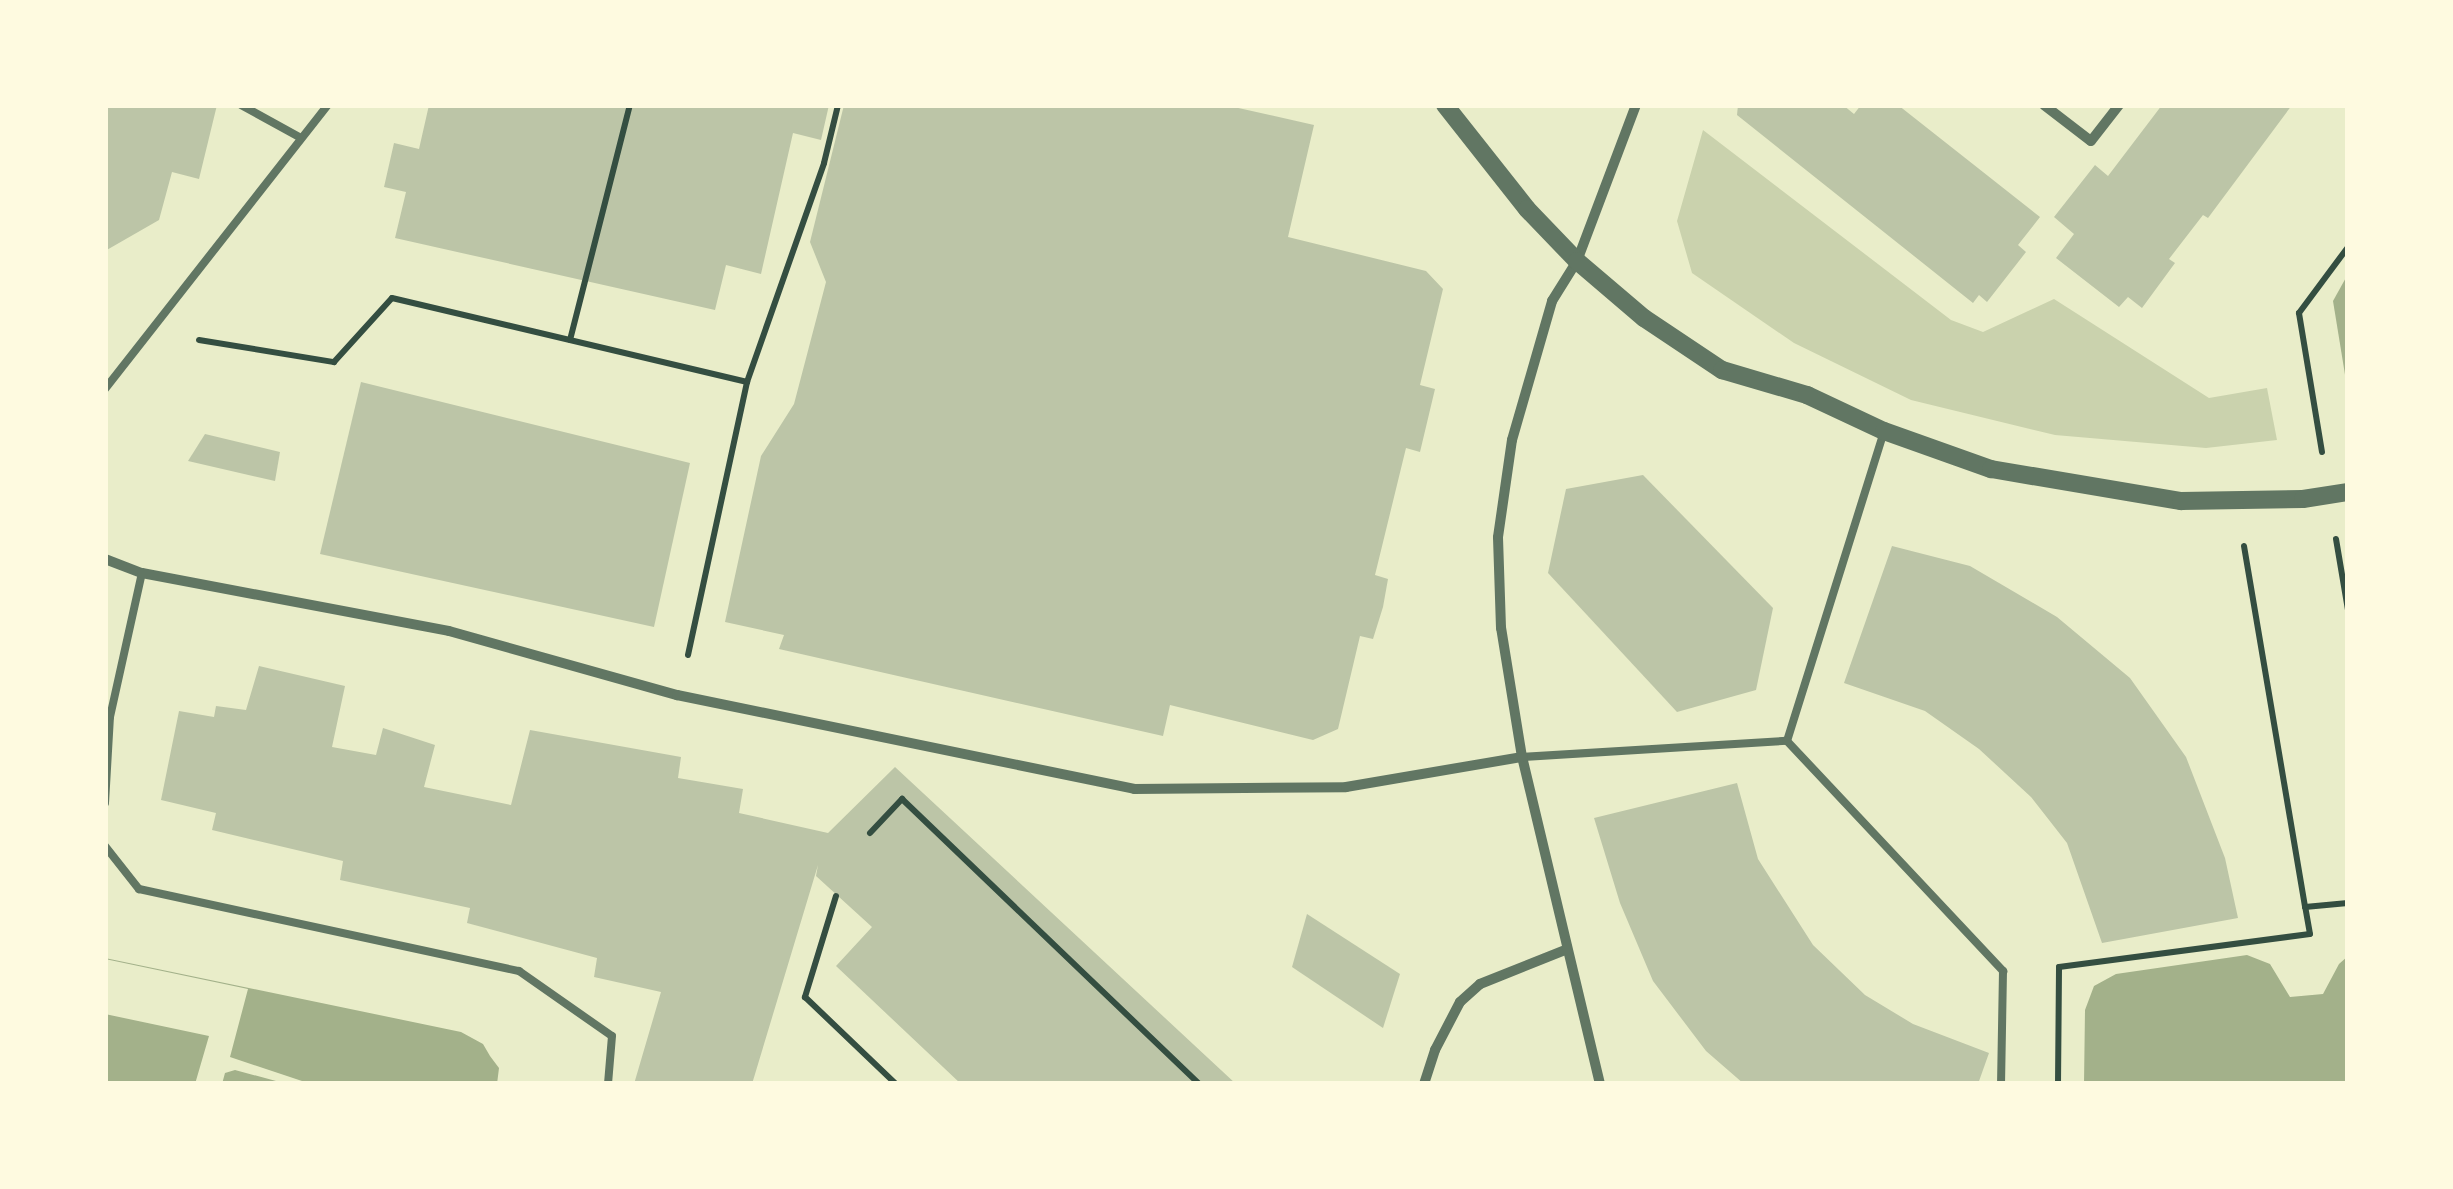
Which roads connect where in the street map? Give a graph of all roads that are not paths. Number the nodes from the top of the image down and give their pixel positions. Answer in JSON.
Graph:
{"nodes":[{"id":1,"x":241,"y":105,"type":"edge"},
{"id":2,"x":328,"y":105,"type":"edge"},
{"id":3,"x":1444,"y":105,"type":"edge"},
{"id":4,"x":1636,"y":105,"type":"edge"},
{"id":5,"x":2044,"y":105,"type":"edge"},
{"id":6,"x":2120,"y":105,"type":"edge"},
{"id":7,"x":301,"y":138,"type":"junction"},
{"id":8,"x":1577,"y":261,"type":"junction"},
{"id":9,"x":105,"y":389,"type":"edge"},
{"id":10,"x":1884,"y":431,"type":"junction"},
{"id":11,"x":2348,"y":492,"type":"edge"},
{"id":12,"x":105,"y":558,"type":"edge"},
{"id":13,"x":142,"y":573,"type":"junction"},
{"id":14,"x":1787,"y":740,"type":"junction"},
{"id":15,"x":1522,"y":757,"type":"junction"},
{"id":16,"x":105,"y":803,"type":"edge"},
{"id":17,"x":105,"y":846,"type":"edge"},
{"id":18,"x":1565,"y":950,"type":"junction"},
{"id":19,"x":608,"y":1084,"type":"edge"},
{"id":20,"x":1424,"y":1084,"type":"edge"},
{"id":21,"x":1600,"y":1084,"type":"edge"},
{"id":22,"x":2001,"y":1084,"type":"edge"}],
"edges":[{"from":1,"to":7,"type":"lane"},
{"from":2,"to":7,"type":"lane"},
{"from":3,"to":8,"type":"street"},
{"from":4,"to":8,"type":"street"},
{"from":5,"to":6,"type":"street"},
{"from":7,"to":9,"type":"lane"},
{"from":8,"to":10,"type":"street"},
{"from":8,"to":15,"type":"street"},
{"from":10,"to":11,"type":"street"},
{"from":10,"to":14,"type":"lane"},
{"from":12,"to":13,"type":"street"},
{"from":13,"to":15,"type":"street"},
{"from":13,"to":16,"type":"lane"},
{"from":14,"to":15,"type":"lane"},
{"from":14,"to":22,"type":"lane"},
{"from":15,"to":18,"type":"street"},
{"from":17,"to":19,"type":"lane"},
{"from":18,"to":20,"type":"street"},
{"from":18,"to":21,"type":"street"}]}
